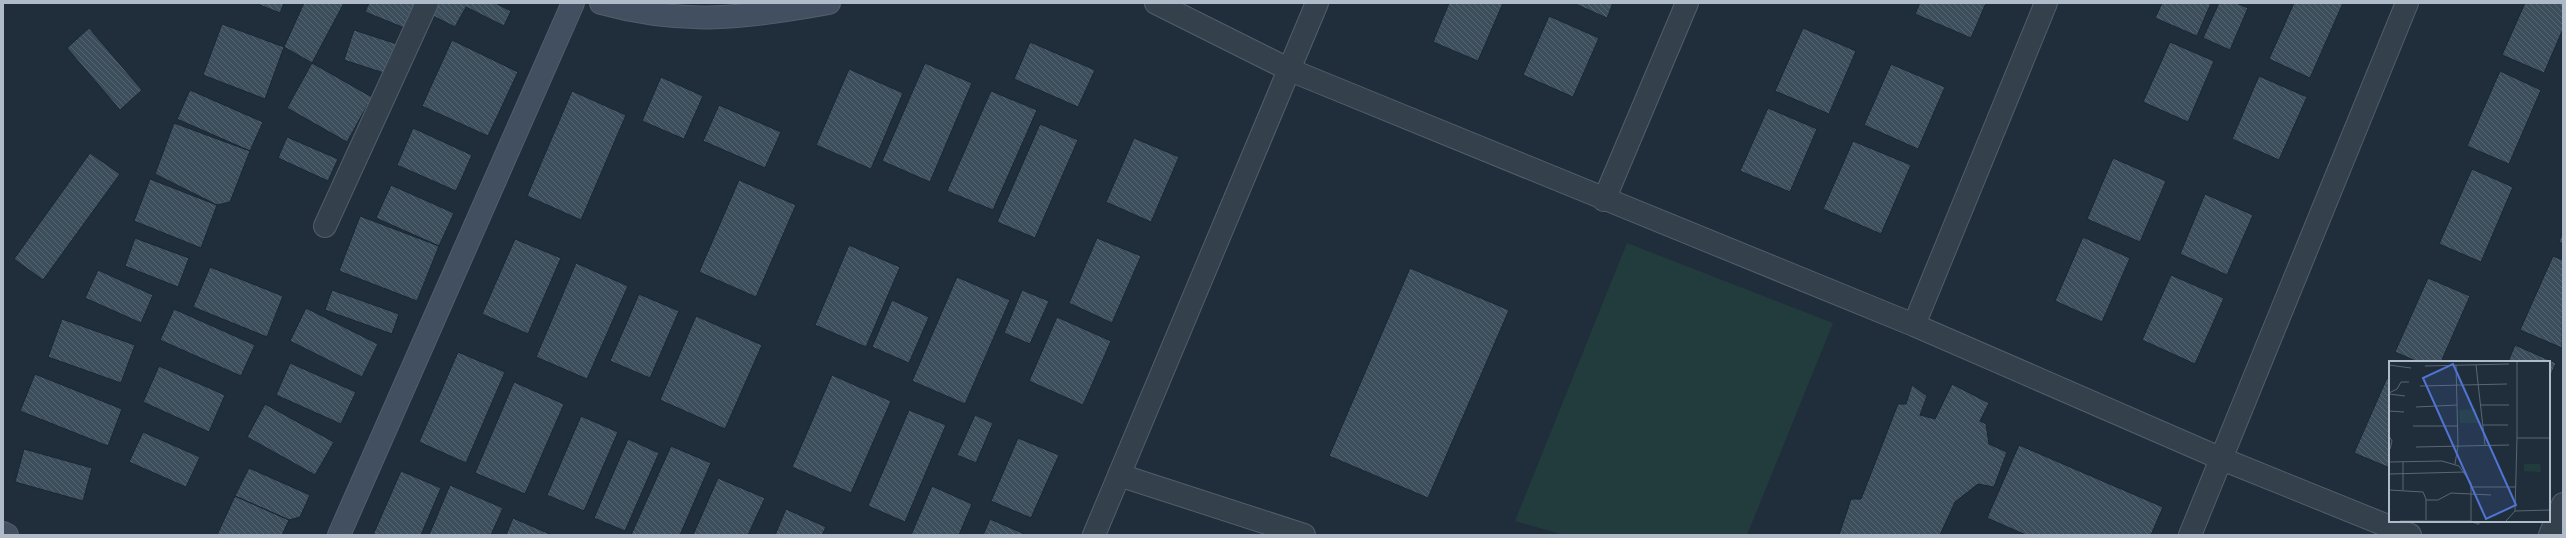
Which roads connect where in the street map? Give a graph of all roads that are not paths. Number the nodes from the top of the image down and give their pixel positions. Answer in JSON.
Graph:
{"nodes":[{"id":1,"x":427,"y":3,"type":"edge"},
{"id":2,"x":573,"y":3,"type":"edge"},
{"id":3,"x":601,"y":3,"type":"edge"},
{"id":4,"x":829,"y":3,"type":"edge"},
{"id":5,"x":1156,"y":3,"type":"edge"},
{"id":6,"x":1317,"y":3,"type":"edge"},
{"id":7,"x":1687,"y":3,"type":"edge"},
{"id":8,"x":2046,"y":3,"type":"edge"},
{"id":9,"x":2407,"y":3,"type":"edge"},
{"id":10,"x":1290,"y":70,"type":"junction"},
{"id":11,"x":1604,"y":200,"type":"junction"},
{"id":12,"x":325,"y":226,"type":"dead end"},
{"id":13,"x":1914,"y":326,"type":"junction"},
{"id":14,"x":2222,"y":459,"type":"junction"},
{"id":15,"x":1119,"y":474,"type":"junction"},
{"id":16,"x":2563,"y":504,"type":"edge"},
{"id":17,"x":3,"y":533,"type":"edge"},
{"id":18,"x":7,"y":535,"type":"edge"},
{"id":19,"x":339,"y":535,"type":"edge"},
{"id":20,"x":1094,"y":535,"type":"edge"},
{"id":21,"x":1304,"y":535,"type":"edge"},
{"id":22,"x":2190,"y":535,"type":"edge"},
{"id":23,"x":2410,"y":535,"type":"edge"},
{"id":24,"x":2550,"y":535,"type":"edge"}],
"edges":[{"from":1,"to":12,"type":"street"},
{"from":2,"to":19,"type":"street"},
{"from":3,"to":4,"type":"street"},
{"from":5,"to":10,"type":"street"},
{"from":6,"to":10,"type":"street"},
{"from":7,"to":11,"type":"street"},
{"from":8,"to":13,"type":"street"},
{"from":9,"to":14,"type":"street"},
{"from":10,"to":11,"type":"street"},
{"from":10,"to":15,"type":"street"},
{"from":11,"to":13,"type":"street"},
{"from":13,"to":14,"type":"street"},
{"from":14,"to":22,"type":"street"},
{"from":14,"to":23,"type":"street"},
{"from":15,"to":20,"type":"street"},
{"from":15,"to":21,"type":"street"},
{"from":16,"to":24,"type":"street"},
{"from":17,"to":18,"type":"street"}]}
